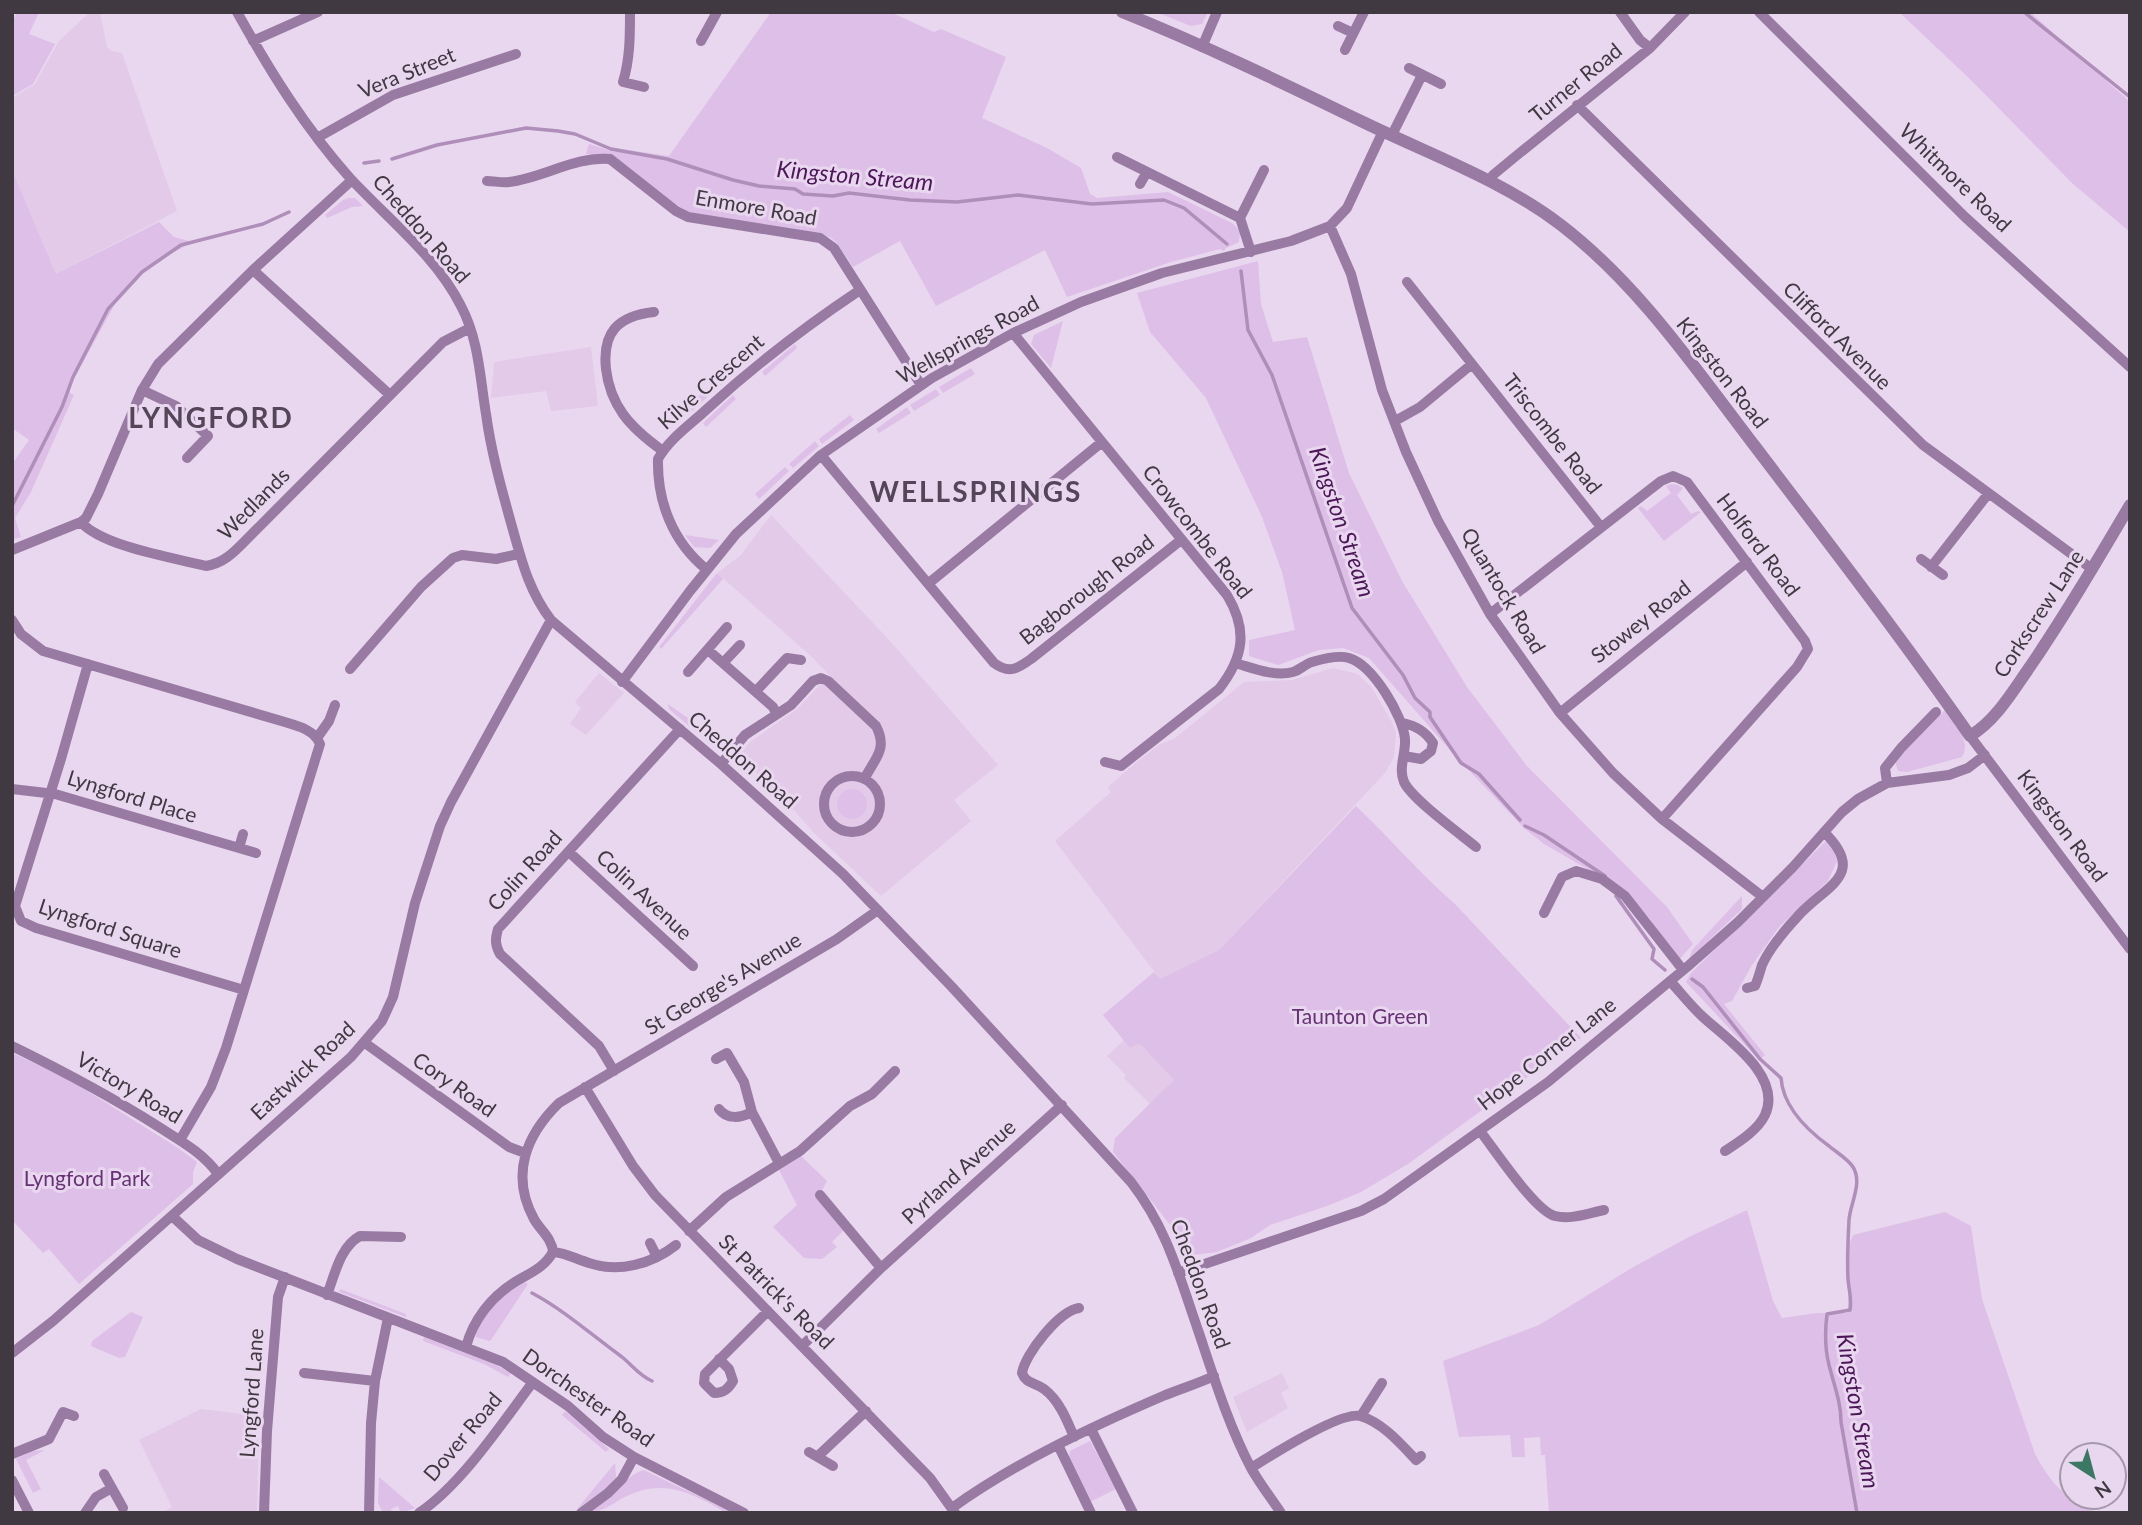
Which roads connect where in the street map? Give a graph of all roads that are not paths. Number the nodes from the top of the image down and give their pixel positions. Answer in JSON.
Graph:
{"nodes":[{"id":1,"x":237,"y":12,"type":"edge"},
{"id":2,"x":318,"y":12,"type":"edge"},
{"id":3,"x":630,"y":12,"type":"edge"},
{"id":4,"x":717,"y":12,"type":"edge"},
{"id":5,"x":1122,"y":12,"type":"edge"},
{"id":6,"x":1217,"y":12,"type":"edge"},
{"id":7,"x":1364,"y":12,"type":"edge"},
{"id":8,"x":1620,"y":12,"type":"edge"},
{"id":9,"x":1685,"y":12,"type":"edge"},
{"id":10,"x":1759,"y":12,"type":"edge"},
{"id":11,"x":696,"y":22,"type":"dead end"},
{"id":12,"x":1338,"y":26,"type":"dead end"},
{"id":13,"x":708,"y":28,"type":"junction"},
{"id":14,"x":1353,"y":33,"type":"junction"},
{"id":15,"x":253,"y":41,"type":"junction"},
{"id":16,"x":701,"y":41,"type":"dead end"},
{"id":17,"x":1202,"y":47,"type":"junction"},
{"id":18,"x":1650,"y":48,"type":"junction"},
{"id":19,"x":1345,"y":50,"type":"dead end"},
{"id":20,"x":516,"y":54,"type":"dead end"},
{"id":21,"x":1409,"y":68,"type":"dead end"},
{"id":22,"x":1422,"y":75,"type":"junction"},
{"id":23,"x":610,"y":81,"type":"dead end"},
{"id":24,"x":623,"y":82,"type":"junction"},
{"id":25,"x":1441,"y":84,"type":"dead end"},
{"id":26,"x":644,"y":87,"type":"dead end"},
{"id":27,"x":1577,"y":105,"type":"junction"},
{"id":28,"x":1388,"y":133,"type":"junction"},
{"id":29,"x":317,"y":138,"type":"junction"},
{"id":30,"x":1117,"y":157,"type":"dead end"},
{"id":31,"x":1264,"y":170,"type":"dead end"},
{"id":32,"x":1147,"y":172,"type":"junction"},
{"id":33,"x":352,"y":180,"type":"junction"},
{"id":34,"x":487,"y":181,"type":"dead end"},
{"id":35,"x":1490,"y":182,"type":"junction"},
{"id":36,"x":1140,"y":184,"type":"dead end"},
{"id":37,"x":1240,"y":218,"type":"junction"},
{"id":38,"x":1331,"y":226,"type":"junction"},
{"id":39,"x":1251,"y":252,"type":"junction"},
{"id":40,"x":253,"y":270,"type":"junction"},
{"id":41,"x":1407,"y":282,"type":"dead end"},
{"id":42,"x":860,"y":290,"type":"junction"},
{"id":43,"x":637,"y":299,"type":"dead end"},
{"id":44,"x":654,"y":312,"type":"dead end"},
{"id":45,"x":640,"y":313,"type":"junction"},
{"id":46,"x":470,"y":328,"type":"junction"},
{"id":47,"x":1013,"y":333,"type":"junction"},
{"id":48,"x":1472,"y":364,"type":"junction"},
{"id":49,"x":2130,"y":367,"type":"edge"},
{"id":50,"x":921,"y":385,"type":"junction"},
{"id":51,"x":142,"y":390,"type":"junction"},
{"id":52,"x":390,"y":395,"type":"junction"},
{"id":53,"x":1395,"y":421,"type":"junction"},
{"id":54,"x":216,"y":426,"type":"dead end"},
{"id":55,"x":208,"y":436,"type":"junction"},
{"id":56,"x":1102,"y":442,"type":"junction"},
{"id":57,"x":663,"y":451,"type":"junction"},
{"id":58,"x":821,"y":455,"type":"junction"},
{"id":59,"x":187,"y":458,"type":"dead end"},
{"id":60,"x":1988,"y":494,"type":"junction"},
{"id":61,"x":2130,"y":505,"type":"edge"},
{"id":62,"x":81,"y":522,"type":"junction"},
{"id":63,"x":1601,"y":527,"type":"junction"},
{"id":64,"x":1181,"y":540,"type":"junction"},
{"id":65,"x":12,"y":552,"type":"edge"},
{"id":66,"x":518,"y":554,"type":"junction"},
{"id":67,"x":1921,"y":559,"type":"dead end"},
{"id":68,"x":12,"y":561,"type":"edge"},
{"id":69,"x":1747,"y":562,"type":"junction"},
{"id":70,"x":1931,"y":567,"type":"junction"},
{"id":71,"x":706,"y":569,"type":"junction"},
{"id":72,"x":2092,"y":569,"type":"junction"},
{"id":73,"x":1943,"y":575,"type":"dead end"},
{"id":74,"x":929,"y":583,"type":"junction"},
{"id":75,"x":1490,"y":614,"type":"junction"},
{"id":76,"x":12,"y":620,"type":"edge"},
{"id":77,"x":551,"y":620,"type":"junction"},
{"id":78,"x":727,"y":627,"type":"dead end"},
{"id":79,"x":740,"y":645,"type":"dead end"},
{"id":80,"x":708,"y":650,"type":"junction"},
{"id":81,"x":801,"y":660,"type":"dead end"},
{"id":82,"x":723,"y":663,"type":"junction"},
{"id":83,"x":1235,"y":663,"type":"junction"},
{"id":84,"x":88,"y":664,"type":"junction"},
{"id":85,"x":350,"y":669,"type":"dead end"},
{"id":86,"x":688,"y":672,"type":"dead end"},
{"id":87,"x":622,"y":682,"type":"junction"},
{"id":88,"x":755,"y":691,"type":"junction"},
{"id":89,"x":335,"y":705,"type":"dead end"},
{"id":90,"x":1936,"y":712,"type":"dead end"},
{"id":91,"x":776,"y":713,"type":"junction"},
{"id":92,"x":1560,"y":713,"type":"junction"},
{"id":93,"x":1403,"y":723,"type":"junction"},
{"id":94,"x":680,"y":729,"type":"junction"},
{"id":95,"x":1970,"y":736,"type":"junction"},
{"id":96,"x":317,"y":738,"type":"junction"},
{"id":97,"x":1985,"y":755,"type":"junction"},
{"id":98,"x":1404,"y":756,"type":"junction"},
{"id":99,"x":1105,"y":762,"type":"dead end"},
{"id":100,"x":721,"y":764,"type":"junction"},
{"id":101,"x":865,"y":778,"type":"junction"},
{"id":102,"x":1886,"y":783,"type":"junction"},
{"id":103,"x":12,"y":789,"type":"edge"},
{"id":104,"x":51,"y":793,"type":"junction"},
{"id":105,"x":1662,"y":819,"type":"junction"},
{"id":106,"x":1824,"y":832,"type":"junction"},
{"id":107,"x":243,"y":834,"type":"dead end"},
{"id":108,"x":1476,"y":846,"type":"dead end"},
{"id":109,"x":239,"y":848,"type":"junction"},
{"id":110,"x":569,"y":852,"type":"junction"},
{"id":111,"x":256,"y":853,"type":"dead end"},
{"id":112,"x":1763,"y":897,"type":"junction"},
{"id":113,"x":878,"y":909,"type":"junction"},
{"id":114,"x":1544,"y":913,"type":"dead end"},
{"id":115,"x":2130,"y":948,"type":"edge"},
{"id":116,"x":693,"y":966,"type":"dead end"},
{"id":117,"x":1683,"y":970,"type":"junction"},
{"id":118,"x":1670,"y":981,"type":"junction"},
{"id":119,"x":1755,"y":988,"type":"dead end"},
{"id":120,"x":244,"y":990,"type":"junction"},
{"id":121,"x":365,"y":1043,"type":"junction"},
{"id":122,"x":12,"y":1046,"type":"edge"},
{"id":123,"x":716,"y":1059,"type":"dead end"},
{"id":124,"x":614,"y":1071,"type":"junction"},
{"id":125,"x":895,"y":1071,"type":"dead end"},
{"id":126,"x":886,"y":1081,"type":"junction"},
{"id":127,"x":584,"y":1087,"type":"junction"},
{"id":128,"x":895,"y":1092,"type":"dead end"},
{"id":129,"x":1062,"y":1105,"type":"junction"},
{"id":130,"x":719,"y":1109,"type":"dead end"},
{"id":131,"x":752,"y":1112,"type":"junction"},
{"id":132,"x":1480,"y":1131,"type":"junction"},
{"id":133,"x":180,"y":1140,"type":"junction"},
{"id":134,"x":1725,"y":1151,"type":"dead end"},
{"id":135,"x":524,"y":1153,"type":"junction"},
{"id":136,"x":779,"y":1163,"type":"junction"},
{"id":137,"x":218,"y":1174,"type":"junction"},
{"id":138,"x":820,"y":1195,"type":"dead end"},
{"id":139,"x":1604,"y":1209,"type":"dead end"},
{"id":140,"x":172,"y":1216,"type":"junction"},
{"id":141,"x":689,"y":1231,"type":"junction"},
{"id":142,"x":401,"y":1237,"type":"dead end"},
{"id":143,"x":650,"y":1243,"type":"dead end"},
{"id":144,"x":676,"y":1245,"type":"dead end"},
{"id":145,"x":552,"y":1252,"type":"junction"},
{"id":146,"x":657,"y":1257,"type":"junction"},
{"id":147,"x":881,"y":1268,"type":"junction"},
{"id":148,"x":1178,"y":1273,"type":"junction"},
{"id":149,"x":285,"y":1277,"type":"junction"},
{"id":150,"x":327,"y":1294,"type":"junction"},
{"id":151,"x":1079,"y":1308,"type":"dead end"},
{"id":152,"x":768,"y":1311,"type":"junction"},
{"id":153,"x":388,"y":1318,"type":"junction"},
{"id":154,"x":802,"y":1346,"type":"junction"},
{"id":155,"x":466,"y":1347,"type":"junction"},
{"id":156,"x":12,"y":1353,"type":"edge"},
{"id":157,"x":719,"y":1359,"type":"dead end"},
{"id":158,"x":304,"y":1373,"type":"dead end"},
{"id":159,"x":1214,"y":1376,"type":"junction"},
{"id":160,"x":375,"y":1381,"type":"junction"},
{"id":161,"x":533,"y":1382,"type":"junction"},
{"id":162,"x":1382,"y":1383,"type":"dead end"},
{"id":163,"x":866,"y":1410,"type":"junction"},
{"id":164,"x":74,"y":1416,"type":"dead end"},
{"id":165,"x":1361,"y":1416,"type":"junction"},
{"id":166,"x":1091,"y":1429,"type":"junction"},
{"id":167,"x":1074,"y":1437,"type":"junction"},
{"id":168,"x":1058,"y":1445,"type":"junction"},
{"id":169,"x":12,"y":1454,"type":"edge"},
{"id":170,"x":634,"y":1457,"type":"junction"},
{"id":171,"x":1416,"y":1460,"type":"dead end"},
{"id":172,"x":832,"y":1466,"type":"dead end"},
{"id":173,"x":1251,"y":1468,"type":"junction"},
{"id":174,"x":104,"y":1474,"type":"dead end"},
{"id":175,"x":12,"y":1480,"type":"edge"},
{"id":176,"x":112,"y":1488,"type":"junction"},
{"id":177,"x":123,"y":1508,"type":"dead end"},
{"id":178,"x":953,"y":1510,"type":"edge"},
{"id":179,"x":29,"y":1513,"type":"edge"},
{"id":180,"x":85,"y":1513,"type":"edge"},
{"id":181,"x":264,"y":1513,"type":"edge"},
{"id":182,"x":369,"y":1513,"type":"edge"},
{"id":183,"x":419,"y":1513,"type":"edge"},
{"id":184,"x":581,"y":1513,"type":"edge"},
{"id":185,"x":744,"y":1513,"type":"edge"},
{"id":186,"x":1091,"y":1513,"type":"edge"},
{"id":187,"x":1133,"y":1513,"type":"edge"},
{"id":188,"x":1281,"y":1513,"type":"edge"}],
"edges":[{"from":1,"to":15,"type":"street","name":"Cheddon Road"},
{"from":2,"to":15,"type":"street"},
{"from":3,"to":24,"type":"street"},
{"from":4,"to":13,"type":"street"},
{"from":5,"to":17,"type":"street","name":"Kingston Road"},
{"from":6,"to":17,"type":"street"},
{"from":7,"to":14,"type":"street"},
{"from":8,"to":18,"type":"street"},
{"from":9,"to":18,"type":"street","name":"Turner Road"},
{"from":10,"to":49,"type":"street","name":"Whitmore Road"},
{"from":11,"to":13,"type":"street"},
{"from":12,"to":14,"type":"street"},
{"from":13,"to":16,"type":"street"},
{"from":14,"to":19,"type":"street"},
{"from":15,"to":29,"type":"street","name":"Cheddon Road"},
{"from":17,"to":28,"type":"street","name":"Kingston Road"},
{"from":18,"to":27,"type":"street","name":"Turner Road"},
{"from":20,"to":29,"type":"street","name":"Vera Street"},
{"from":21,"to":22,"type":"street"},
{"from":22,"to":25,"type":"street"},
{"from":22,"to":28,"type":"street"},
{"from":23,"to":24,"type":"street"},
{"from":24,"to":26,"type":"street"},
{"from":27,"to":35,"type":"street","name":"Turner Road"},
{"from":27,"to":60,"type":"street","name":"Clifford Avenue"},
{"from":28,"to":35,"type":"street","name":"Kingston Road"},
{"from":28,"to":38,"type":"street"},
{"from":29,"to":33,"type":"street","name":"Cheddon Road"},
{"from":30,"to":32,"type":"street"},
{"from":31,"to":37,"type":"street"},
{"from":32,"to":36,"type":"street"},
{"from":32,"to":37,"type":"street"},
{"from":33,"to":40,"type":"street"},
{"from":33,"to":46,"type":"street","name":"Cheddon Road"},
{"from":34,"to":42,"type":"street","name":"Enmore Road"},
{"from":35,"to":95,"type":"street","name":"Kingston Road"},
{"from":37,"to":39,"type":"street"},
{"from":38,"to":39,"type":"street","name":"Wellsprings Road"},
{"from":38,"to":53,"type":"street","name":"Quantock Road"},
{"from":39,"to":47,"type":"street","name":"Wellsprings Road"},
{"from":40,"to":51,"type":"street"},
{"from":40,"to":52,"type":"street"},
{"from":41,"to":48,"type":"street","name":"Triscombe Road"},
{"from":42,"to":50,"type":"street","name":"Enmore Road"},
{"from":42,"to":57,"type":"street","name":"Kilve Crescent"},
{"from":43,"to":45,"type":"street"},
{"from":44,"to":45,"type":"street"},
{"from":45,"to":57,"type":"street"},
{"from":46,"to":52,"type":"street","name":"Wedlands"},
{"from":46,"to":66,"type":"street","name":"Cheddon Road"},
{"from":47,"to":50,"type":"street","name":"Wellsprings Road"},
{"from":47,"to":56,"type":"street","name":"Crowcombe Road"},
{"from":48,"to":53,"type":"street"},
{"from":48,"to":63,"type":"street","name":"Triscombe Road"},
{"from":50,"to":58,"type":"street","name":"Wellsprings Road"},
{"from":51,"to":55,"type":"street"},
{"from":51,"to":62,"type":"street"},
{"from":52,"to":62,"type":"street","name":"Wedlands"},
{"from":53,"to":75,"type":"street","name":"Quantock Road"},
{"from":54,"to":55,"type":"street"},
{"from":55,"to":59,"type":"street"},
{"from":56,"to":64,"type":"street","name":"Crowcombe Road"},
{"from":56,"to":74,"type":"street"},
{"from":57,"to":71,"type":"street","name":"Kilve Crescent"},
{"from":58,"to":71,"type":"street","name":"Wellsprings Road"},
{"from":58,"to":74,"type":"street","name":"Bagborough Road"},
{"from":60,"to":70,"type":"street"},
{"from":60,"to":72,"type":"street","name":"Clifford Avenue"},
{"from":61,"to":72,"type":"street","name":"Corkscrew Lane"},
{"from":62,"to":65,"type":"street"},
{"from":63,"to":69,"type":"street","name":"Holford Road"},
{"from":63,"to":75,"type":"street","name":"Holford Road"},
{"from":64,"to":74,"type":"street","name":"Bagborough Road"},
{"from":64,"to":83,"type":"street","name":"Crowcombe Road"},
{"from":65,"to":68,"type":"street"},
{"from":66,"to":77,"type":"street","name":"Cheddon Road"},
{"from":66,"to":85,"type":"street"},
{"from":67,"to":70,"type":"street"},
{"from":69,"to":92,"type":"street","name":"Stowey Road"},
{"from":69,"to":105,"type":"street","name":"Holford Road"},
{"from":70,"to":73,"type":"street"},
{"from":71,"to":87,"type":"street","name":"Wellsprings Road"},
{"from":72,"to":95,"type":"street","name":"Corkscrew Lane"},
{"from":75,"to":92,"type":"street","name":"Quantock Road"},
{"from":76,"to":84,"type":"street"},
{"from":77,"to":87,"type":"street","name":"Cheddon Road"},
{"from":77,"to":121,"type":"street","name":"Eastwick Road"},
{"from":78,"to":80,"type":"street"},
{"from":79,"to":82,"type":"street"},
{"from":80,"to":82,"type":"street"},
{"from":80,"to":86,"type":"street"},
{"from":81,"to":88,"type":"street"},
{"from":82,"to":88,"type":"street"},
{"from":83,"to":93,"type":"street"},
{"from":83,"to":99,"type":"street","name":"Crowcombe Road"},
{"from":84,"to":96,"type":"street"},
{"from":84,"to":104,"type":"street","name":"Lyngford Square"},
{"from":87,"to":94,"type":"street","name":"Cheddon Road"},
{"from":88,"to":91,"type":"street"},
{"from":89,"to":96,"type":"street"},
{"from":90,"to":102,"type":"street"},
{"from":91,"to":100,"type":"street"},
{"from":91,"to":101,"type":"street"},
{"from":92,"to":105,"type":"street","name":"Quantock Road"},
{"from":93,"to":98,"type":"street"},
{"from":93,"to":98,"type":"street"},
{"from":94,"to":100,"type":"street","name":"Cheddon Road"},
{"from":94,"to":110,"type":"street","name":"Colin Road"},
{"from":95,"to":97,"type":"street","name":"Kingston Road"},
{"from":96,"to":120,"type":"street"},
{"from":97,"to":102,"type":"street","name":"Hope Corner Lane"},
{"from":97,"to":115,"type":"street","name":"Kingston Road"},
{"from":98,"to":108,"type":"street"},
{"from":100,"to":113,"type":"street","name":"Cheddon Road"},
{"from":101,"to":101,"type":"street"},
{"from":102,"to":106,"type":"street","name":"Hope Corner Lane"},
{"from":103,"to":104,"type":"street","name":"Lyngford Place"},
{"from":104,"to":109,"type":"street","name":"Lyngford Place"},
{"from":104,"to":120,"type":"street","name":"Lyngford Square"},
{"from":105,"to":112,"type":"street","name":"Quantock Road"},
{"from":106,"to":112,"type":"street","name":"Hope Corner Lane"},
{"from":106,"to":119,"type":"street"},
{"from":107,"to":109,"type":"street"},
{"from":109,"to":111,"type":"street","name":"Lyngford Place"},
{"from":110,"to":116,"type":"street","name":"Colin Avenue"},
{"from":110,"to":124,"type":"street","name":"Colin Road"},
{"from":112,"to":117,"type":"street","name":"Hope Corner Lane"},
{"from":113,"to":124,"type":"street","name":"St George's Avenue"},
{"from":113,"to":129,"type":"street","name":"Cheddon Road"},
{"from":114,"to":117,"type":"street"},
{"from":117,"to":118,"type":"street","name":"Hope Corner Lane"},
{"from":118,"to":132,"type":"street","name":"Hope Corner Lane"},
{"from":118,"to":134,"type":"street"},
{"from":120,"to":133,"type":"street"},
{"from":121,"to":135,"type":"street","name":"Cory Road"},
{"from":121,"to":137,"type":"street","name":"Eastwick Road"},
{"from":122,"to":133,"type":"street","name":"Victory Road"},
{"from":123,"to":131,"type":"street"},
{"from":124,"to":127,"type":"street","name":"St George's Avenue"},
{"from":125,"to":126,"type":"street"},
{"from":126,"to":128,"type":"street"},
{"from":126,"to":136,"type":"street"},
{"from":127,"to":135,"type":"street","name":"St George's Avenue"},
{"from":127,"to":141,"type":"street","name":"St Patrick's Road"},
{"from":129,"to":147,"type":"street","name":"Pyrland Avenue"},
{"from":129,"to":148,"type":"street","name":"Cheddon Road"},
{"from":130,"to":131,"type":"street"},
{"from":131,"to":136,"type":"street"},
{"from":132,"to":139,"type":"street"},
{"from":132,"to":148,"type":"street","name":"Hope Corner Lane"},
{"from":133,"to":137,"type":"street","name":"Victory Road"},
{"from":135,"to":145,"type":"street"},
{"from":136,"to":141,"type":"street"},
{"from":137,"to":140,"type":"street","name":"Eastwick Road"},
{"from":138,"to":147,"type":"street"},
{"from":140,"to":149,"type":"street","name":"Dorchester Road"},
{"from":140,"to":156,"type":"street","name":"Eastwick Road"},
{"from":141,"to":152,"type":"street","name":"St Patrick's Road"},
{"from":142,"to":150,"type":"street"},
{"from":143,"to":146,"type":"street"},
{"from":144,"to":146,"type":"street"},
{"from":145,"to":146,"type":"street"},
{"from":145,"to":155,"type":"street"},
{"from":147,"to":154,"type":"street","name":"Pyrland Avenue"},
{"from":148,"to":159,"type":"street","name":"Cheddon Road"},
{"from":149,"to":150,"type":"street","name":"Dorchester Road"},
{"from":149,"to":181,"type":"street","name":"Lyngford Lane"},
{"from":150,"to":153,"type":"street","name":"Dorchester Road"},
{"from":151,"to":167,"type":"street"},
{"from":152,"to":154,"type":"street","name":"St Patrick's Road"},
{"from":152,"to":157,"type":"street"},
{"from":153,"to":155,"type":"street","name":"Dorchester Road"},
{"from":153,"to":160,"type":"street"},
{"from":154,"to":163,"type":"street","name":"St Patrick's Road"},
{"from":155,"to":161,"type":"street","name":"Dorchester Road"},
{"from":158,"to":160,"type":"street"},
{"from":159,"to":166,"type":"street"},
{"from":159,"to":173,"type":"street","name":"Cheddon Road"},
{"from":160,"to":182,"type":"street"},
{"from":161,"to":170,"type":"street","name":"Dorchester Road"},
{"from":161,"to":183,"type":"street","name":"Dover Road"},
{"from":162,"to":165,"type":"street"},
{"from":163,"to":172,"type":"street"},
{"from":163,"to":178,"type":"street","name":"St Patrick's Road"},
{"from":164,"to":169,"type":"street"},
{"from":165,"to":171,"type":"street"},
{"from":165,"to":173,"type":"street"},
{"from":166,"to":167,"type":"street"},
{"from":166,"to":187,"type":"street"},
{"from":167,"to":168,"type":"street"},
{"from":168,"to":178,"type":"street"},
{"from":168,"to":186,"type":"street"},
{"from":170,"to":184,"type":"street"},
{"from":170,"to":185,"type":"street","name":"Dorchester Road"},
{"from":173,"to":188,"type":"street","name":"Cheddon Road"},
{"from":174,"to":176,"type":"street"},
{"from":175,"to":179,"type":"street"},
{"from":176,"to":177,"type":"street"},
{"from":176,"to":180,"type":"street"}]}
